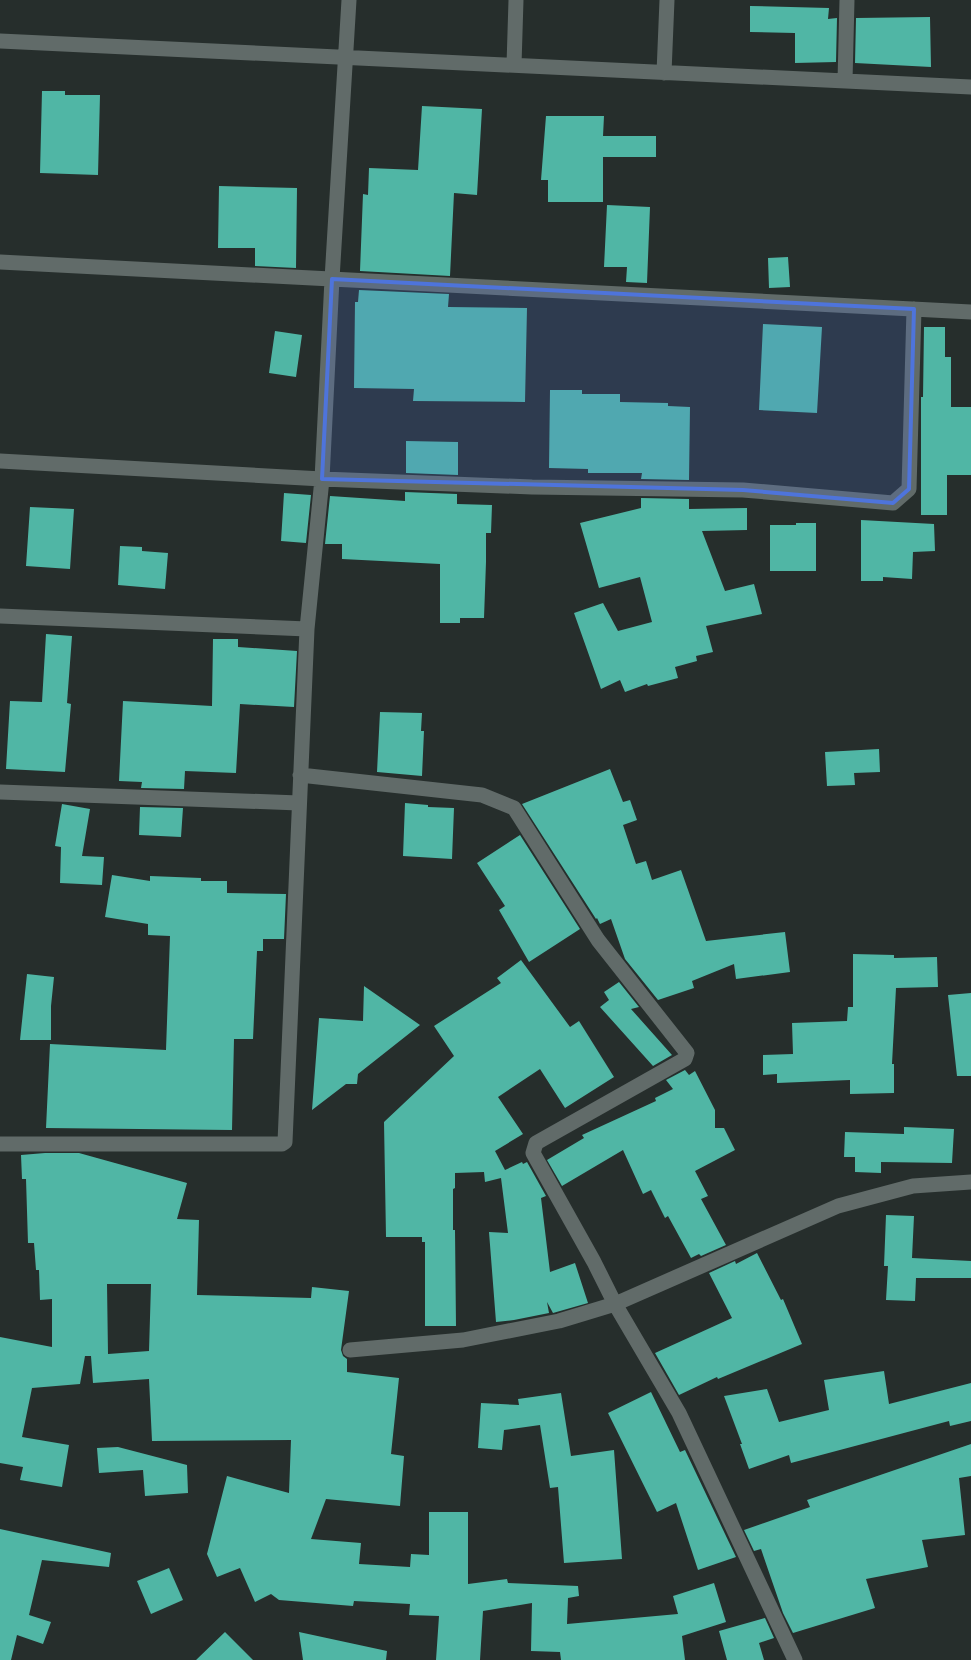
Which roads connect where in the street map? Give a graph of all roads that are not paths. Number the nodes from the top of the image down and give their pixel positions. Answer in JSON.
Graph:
{"nodes":[{"id":1,"x":349,"y":0,"type":"edge"},
{"id":2,"x":516,"y":0,"type":"edge"},
{"id":3,"x":667,"y":0,"type":"edge"},
{"id":4,"x":847,"y":0,"type":"edge"},
{"id":5,"x":0,"y":41,"type":"edge"},
{"id":6,"x":345,"y":57,"type":"junction"},
{"id":7,"x":514,"y":65,"type":"junction"},
{"id":8,"x":664,"y":72,"type":"junction"},
{"id":9,"x":845,"y":82,"type":"junction"},
{"id":10,"x":971,"y":88,"type":"edge"},
{"id":11,"x":0,"y":262,"type":"edge"},
{"id":12,"x":332,"y":279,"type":"junction"},
{"id":13,"x":914,"y":309,"type":"junction"},
{"id":14,"x":971,"y":312,"type":"edge"},
{"id":15,"x":0,"y":461,"type":"edge"},
{"id":16,"x":322,"y":479,"type":"junction"},
{"id":17,"x":0,"y":616,"type":"edge"},
{"id":18,"x":307,"y":629,"type":"junction"},
{"id":19,"x":300,"y":775,"type":"junction"},
{"id":20,"x":0,"y":792,"type":"edge"},
{"id":21,"x":299,"y":803,"type":"junction"},
{"id":22,"x":0,"y":1144,"type":"edge"},
{"id":23,"x":971,"y":1182,"type":"edge"},
{"id":24,"x":615,"y":1304,"type":"junction"},
{"id":25,"x":350,"y":1350,"type":"dead end"},
{"id":26,"x":795,"y":1660,"type":"edge"}],
"edges":[{"from":1,"to":6,"type":"street"},
{"from":2,"to":7,"type":"street"},
{"from":3,"to":8,"type":"street"},
{"from":4,"to":9,"type":"street"},
{"from":5,"to":6,"type":"street"},
{"from":6,"to":7,"type":"street"},
{"from":6,"to":12,"type":"street"},
{"from":7,"to":8,"type":"street"},
{"from":8,"to":9,"type":"street"},
{"from":9,"to":10,"type":"street"},
{"from":11,"to":12,"type":"street"},
{"from":12,"to":13,"type":"street"},
{"from":12,"to":16,"type":"street"},
{"from":13,"to":14,"type":"street"},
{"from":13,"to":16,"type":"street"},
{"from":15,"to":16,"type":"street"},
{"from":16,"to":18,"type":"street"},
{"from":17,"to":18,"type":"street"},
{"from":18,"to":19,"type":"street"},
{"from":19,"to":21,"type":"street"},
{"from":19,"to":24,"type":"street"},
{"from":20,"to":21,"type":"street"},
{"from":21,"to":22,"type":"street"},
{"from":23,"to":24,"type":"street"},
{"from":24,"to":25,"type":"street"},
{"from":24,"to":26,"type":"street"}]}
